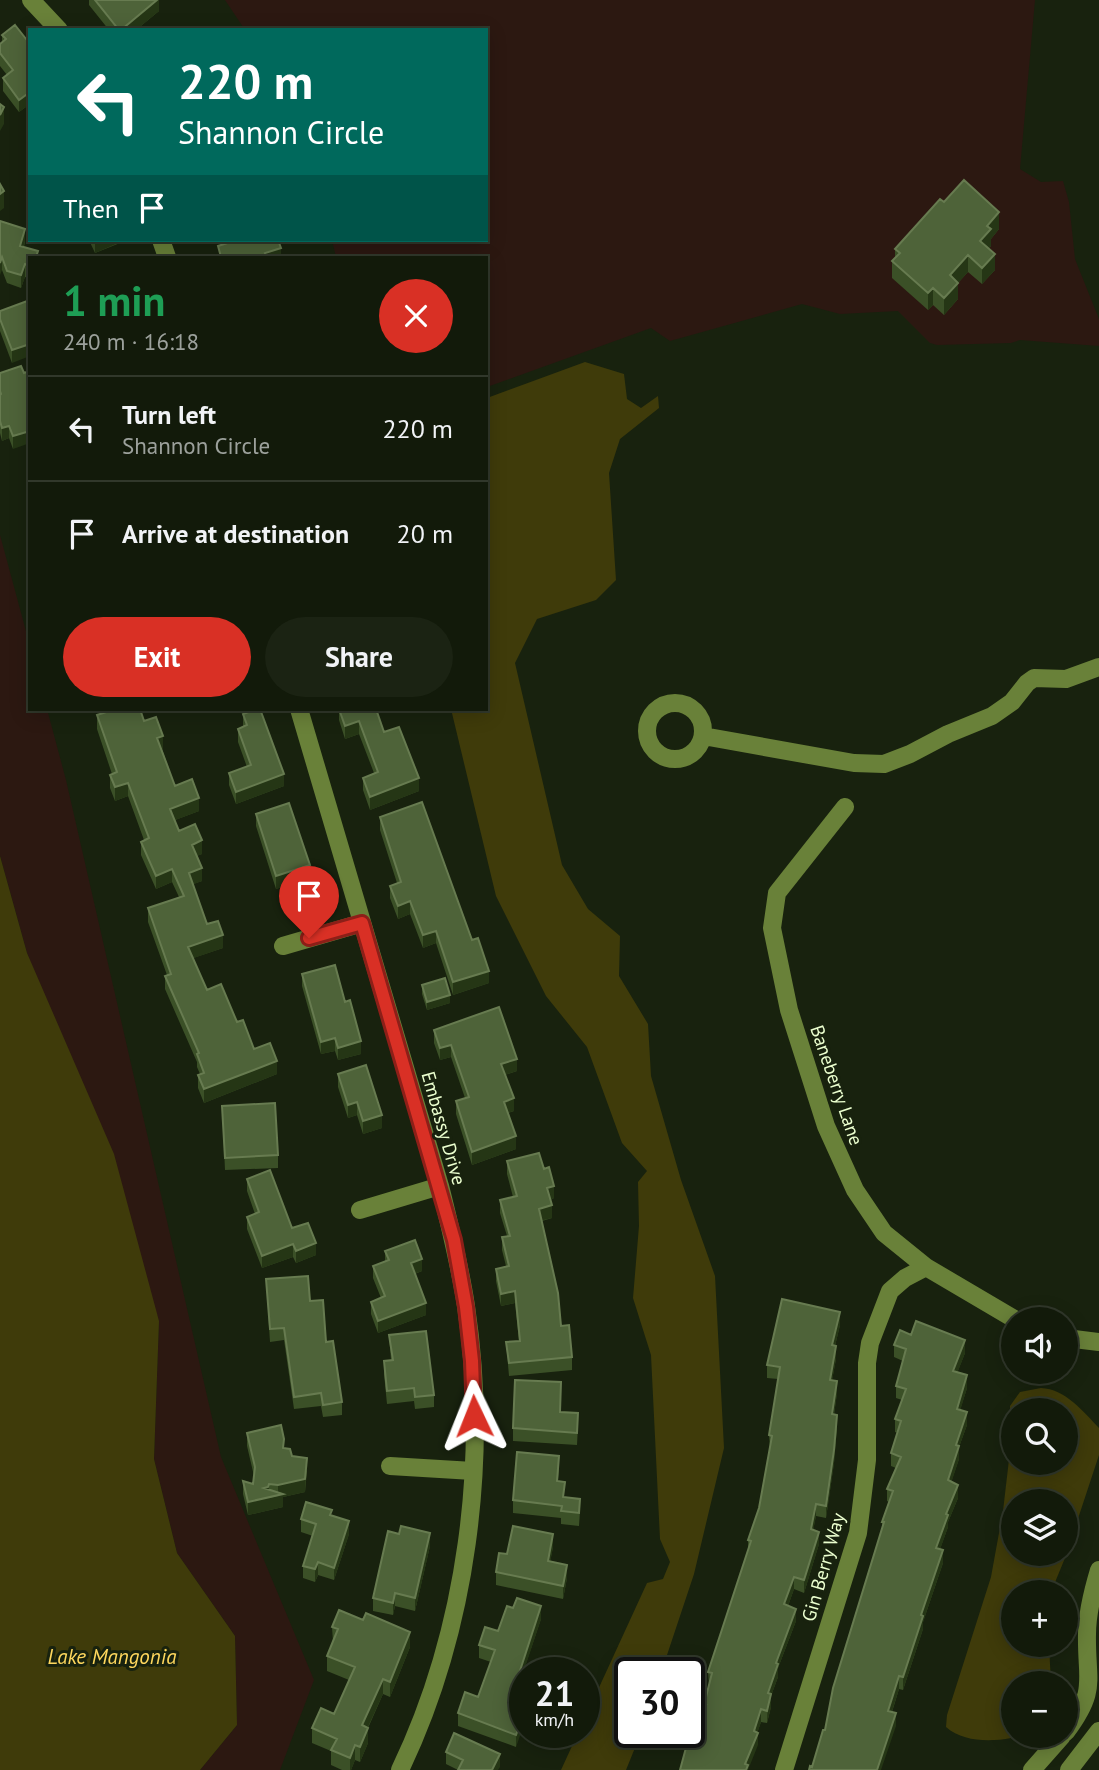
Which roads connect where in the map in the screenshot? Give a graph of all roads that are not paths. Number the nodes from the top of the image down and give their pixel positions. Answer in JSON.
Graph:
{"nodes":[{"id":1,"x":31,"y":0,"type":"edge"},
{"id":2,"x":58,"y":28,"type":"edge"},
{"id":3,"x":1098,"y":667,"type":"edge"},
{"id":4,"x":300,"y":711,"type":"edge"},
{"id":5,"x":703,"y":736,"type":"dead end"},
{"id":6,"x":845,"y":807,"type":"dead end"},
{"id":7,"x":362,"y":923,"type":"junction"},
{"id":8,"x":283,"y":946,"type":"dead end"},
{"id":9,"x":440,"y":1186,"type":"junction"},
{"id":10,"x":360,"y":1210,"type":"dead end"},
{"id":11,"x":926,"y":1267,"type":"junction"},
{"id":12,"x":1001,"y":1311,"type":"edge"},
{"id":13,"x":1078,"y":1339,"type":"edge"},
{"id":14,"x":1099,"y":1342,"type":"edge"},
{"id":15,"x":390,"y":1466,"type":"dead end"},
{"id":16,"x":473,"y":1471,"type":"junction"},
{"id":17,"x":1099,"y":1570,"type":"edge"},
{"id":18,"x":1095,"y":1605,"type":"edge"},
{"id":19,"x":1078,"y":1716,"type":"edge"},
{"id":20,"x":1099,"y":1731,"type":"edge"},
{"id":21,"x":1051,"y":1748,"type":"edge"},
{"id":22,"x":400,"y":1770,"type":"edge"},
{"id":23,"x":784,"y":1770,"type":"edge"},
{"id":24,"x":1032,"y":1770,"type":"edge"},
{"id":25,"x":1069,"y":1770,"type":"edge"}],
"edges":[{"from":1,"to":2,"type":"street"},
{"from":3,"to":5,"type":"street"},
{"from":4,"to":7,"type":"street","name":"Embassy Drive"},
{"from":6,"to":11,"type":"street","name":"Baneberry Lane"},
{"from":7,"to":8,"type":"street"},
{"from":7,"to":9,"type":"street","name":"Embassy Drive"},
{"from":9,"to":10,"type":"street"},
{"from":9,"to":16,"type":"street","name":"Embassy Drive"},
{"from":11,"to":12,"type":"street","name":"Baneberry Lane"},
{"from":11,"to":23,"type":"street","name":"Gin Berry Way"},
{"from":13,"to":14,"type":"street"},
{"from":15,"to":16,"type":"street"},
{"from":16,"to":22,"type":"street","name":"Embassy Drive"},
{"from":17,"to":18,"type":"street"},
{"from":18,"to":19,"type":"street"},
{"from":20,"to":25,"type":"street"},
{"from":21,"to":24,"type":"street"}]}
